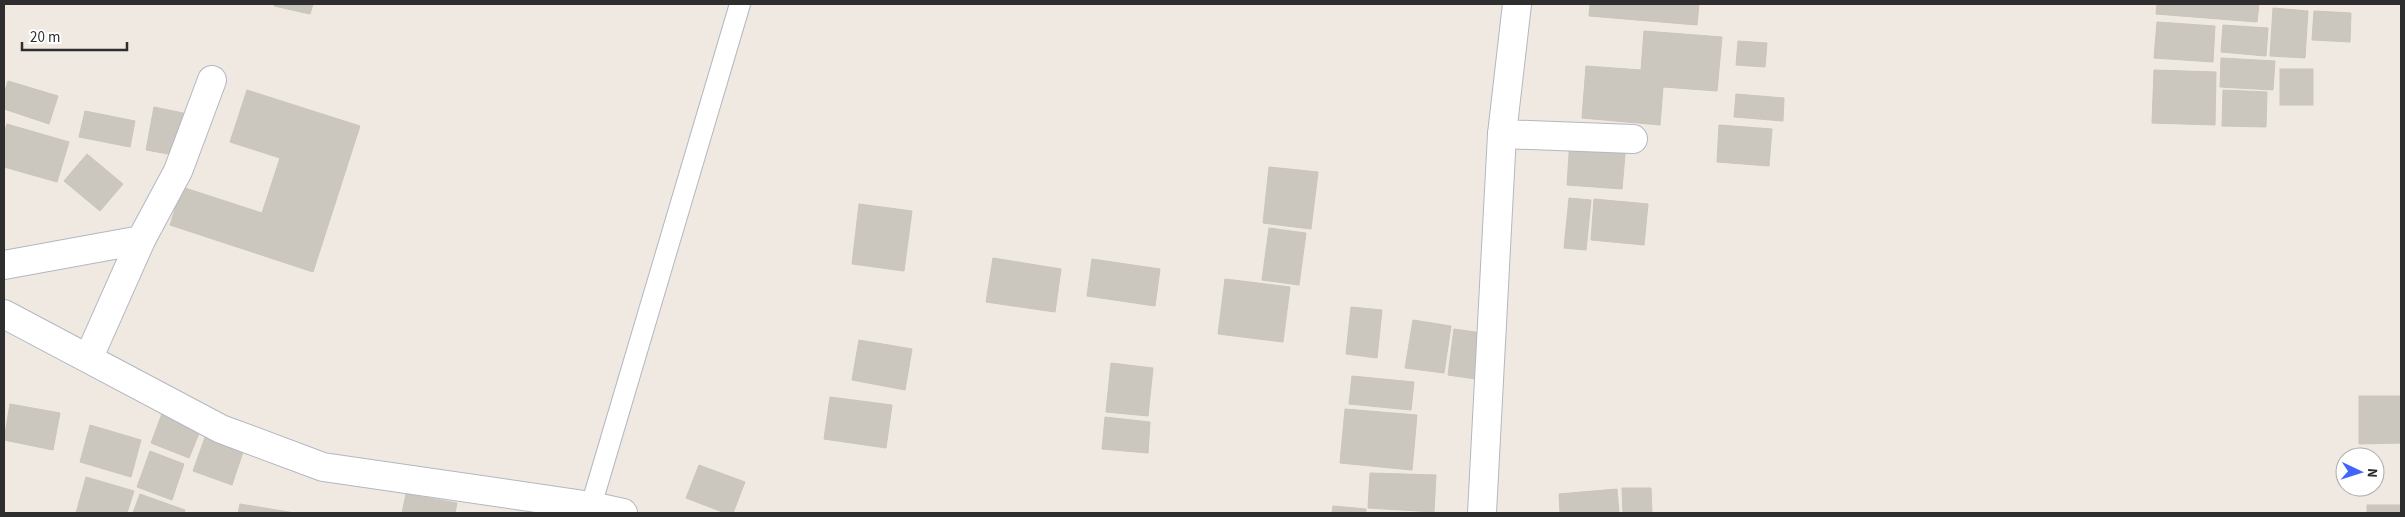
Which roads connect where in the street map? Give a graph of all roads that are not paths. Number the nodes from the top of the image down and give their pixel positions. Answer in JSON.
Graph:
{"nodes":[{"id":1,"x":740,"y":4,"type":"edge"},
{"id":2,"x":1517,"y":4,"type":"edge"},
{"id":3,"x":212,"y":80,"type":"dead end"},
{"id":4,"x":1502,"y":134,"type":"junction"},
{"id":5,"x":1633,"y":140,"type":"dead end"},
{"id":6,"x":141,"y":240,"type":"junction"},
{"id":7,"x":4,"y":265,"type":"edge"},
{"id":8,"x":4,"y":314,"type":"edge"},
{"id":9,"x":89,"y":358,"type":"junction"},
{"id":10,"x":591,"y":506,"type":"junction"},
{"id":11,"x":623,"y":513,"type":"edge"},
{"id":12,"x":1482,"y":513,"type":"edge"}],
"edges":[{"from":1,"to":10,"type":"lane"},
{"from":2,"to":4,"type":"street"},
{"from":3,"to":6,"type":"street"},
{"from":4,"to":5,"type":"street"},
{"from":4,"to":12,"type":"street"},
{"from":6,"to":7,"type":"street"},
{"from":6,"to":9,"type":"street"},
{"from":8,"to":9,"type":"street"},
{"from":9,"to":10,"type":"street"},
{"from":10,"to":11,"type":"street"}]}
